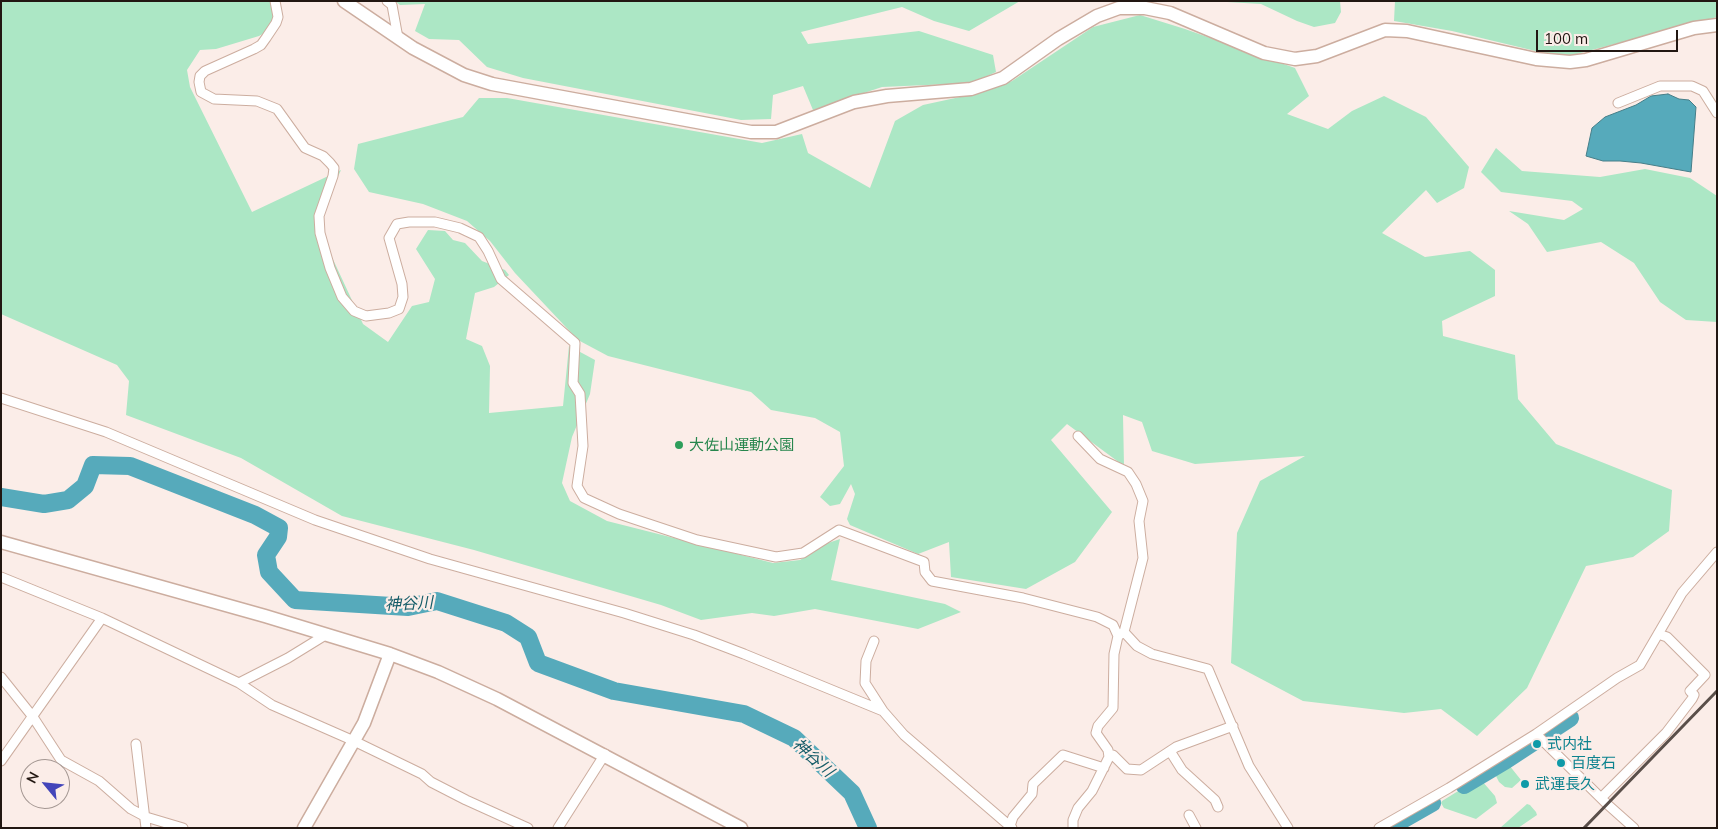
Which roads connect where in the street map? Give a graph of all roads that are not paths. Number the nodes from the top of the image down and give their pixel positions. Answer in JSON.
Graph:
{"nodes":[{"id":1,"x":276,"y":1,"type":"edge"},
{"id":2,"x":344,"y":1,"type":"edge"},
{"id":3,"x":387,"y":1,"type":"edge"},
{"id":4,"x":1717,"y":25,"type":"edge"},
{"id":5,"x":398,"y":38,"type":"junction"},
{"id":6,"x":1618,"y":103,"type":"dead end"},
{"id":7,"x":1717,"y":113,"type":"edge"},
{"id":8,"x":1,"y":398,"type":"edge"},
{"id":9,"x":1078,"y":436,"type":"dead end"},
{"id":10,"x":1,"y":542,"type":"edge"},
{"id":11,"x":1717,"y":552,"type":"edge"},
{"id":12,"x":1,"y":577,"type":"edge"},
{"id":13,"x":1,"y":584,"type":"edge"},
{"id":14,"x":22,"y":585,"type":"junction"},
{"id":15,"x":102,"y":618,"type":"junction"},
{"id":16,"x":327,"y":634,"type":"junction"},
{"id":17,"x":1121,"y":634,"type":"junction"},
{"id":18,"x":1658,"y":634,"type":"junction"},
{"id":19,"x":874,"y":641,"type":"dead end"},
{"id":20,"x":390,"y":654,"type":"junction"},
{"id":21,"x":1,"y":677,"type":"edge"},
{"id":22,"x":239,"y":683,"type":"junction"},
{"id":23,"x":884,"y":711,"type":"junction"},
{"id":24,"x":33,"y":717,"type":"junction"},
{"id":25,"x":1233,"y":726,"type":"junction"},
{"id":26,"x":1540,"y":737,"type":"junction"},
{"id":27,"x":354,"y":741,"type":"junction"},
{"id":28,"x":136,"y":744,"type":"dead end"},
{"id":29,"x":1170,"y":751,"type":"junction"},
{"id":30,"x":605,"y":754,"type":"junction"},
{"id":31,"x":1109,"y":754,"type":"junction"},
{"id":32,"x":1,"y":761,"type":"edge"},
{"id":33,"x":1104,"y":768,"type":"junction"},
{"id":34,"x":1601,"y":798,"type":"junction"},
{"id":35,"x":1218,"y":807,"type":"dead end"},
{"id":36,"x":1189,"y":815,"type":"dead end"},
{"id":37,"x":146,"y":816,"type":"junction"},
{"id":38,"x":1011,"y":827,"type":"edge"},
{"id":39,"x":146,"y":828,"type":"edge"},
{"id":40,"x":183,"y":828,"type":"edge"},
{"id":41,"x":304,"y":828,"type":"edge"},
{"id":42,"x":528,"y":828,"type":"edge"},
{"id":43,"x":558,"y":828,"type":"edge"},
{"id":44,"x":742,"y":828,"type":"edge"},
{"id":45,"x":1073,"y":828,"type":"edge"},
{"id":46,"x":1196,"y":828,"type":"edge"},
{"id":47,"x":1288,"y":828,"type":"edge"},
{"id":48,"x":1379,"y":828,"type":"edge"},
{"id":49,"x":1634,"y":828,"type":"edge"}],
"edges":[{"from":1,"to":17,"type":"street"},
{"from":2,"to":5,"type":"street"},
{"from":3,"to":5,"type":"street"},
{"from":4,"to":5,"type":"street"},
{"from":6,"to":7,"type":"street"},
{"from":8,"to":23,"type":"street"},
{"from":9,"to":17,"type":"street"},
{"from":10,"to":16,"type":"street"},
{"from":11,"to":18,"type":"street"},
{"from":12,"to":14,"type":"street"},
{"from":13,"to":14,"type":"street"},
{"from":14,"to":15,"type":"street"},
{"from":15,"to":22,"type":"street"},
{"from":15,"to":24,"type":"street"},
{"from":16,"to":20,"type":"street"},
{"from":16,"to":22,"type":"street"},
{"from":17,"to":25,"type":"street"},
{"from":17,"to":31,"type":"street"},
{"from":18,"to":26,"type":"street"},
{"from":18,"to":34,"type":"street"},
{"from":19,"to":23,"type":"street"},
{"from":20,"to":27,"type":"street"},
{"from":20,"to":30,"type":"street"},
{"from":21,"to":24,"type":"street"},
{"from":22,"to":27,"type":"street"},
{"from":23,"to":38,"type":"street"},
{"from":24,"to":32,"type":"street"},
{"from":24,"to":37,"type":"street"},
{"from":25,"to":29,"type":"street"},
{"from":25,"to":47,"type":"street"},
{"from":26,"to":34,"type":"street"},
{"from":26,"to":48,"type":"street"},
{"from":27,"to":41,"type":"street"},
{"from":27,"to":42,"type":"street"},
{"from":28,"to":37,"type":"street"},
{"from":29,"to":31,"type":"street"},
{"from":29,"to":35,"type":"street"},
{"from":30,"to":43,"type":"street"},
{"from":30,"to":44,"type":"street"},
{"from":31,"to":33,"type":"street"},
{"from":33,"to":38,"type":"street"},
{"from":33,"to":45,"type":"street"},
{"from":34,"to":49,"type":"street"},
{"from":36,"to":46,"type":"street"},
{"from":37,"to":39,"type":"street"},
{"from":37,"to":40,"type":"street"}]}
